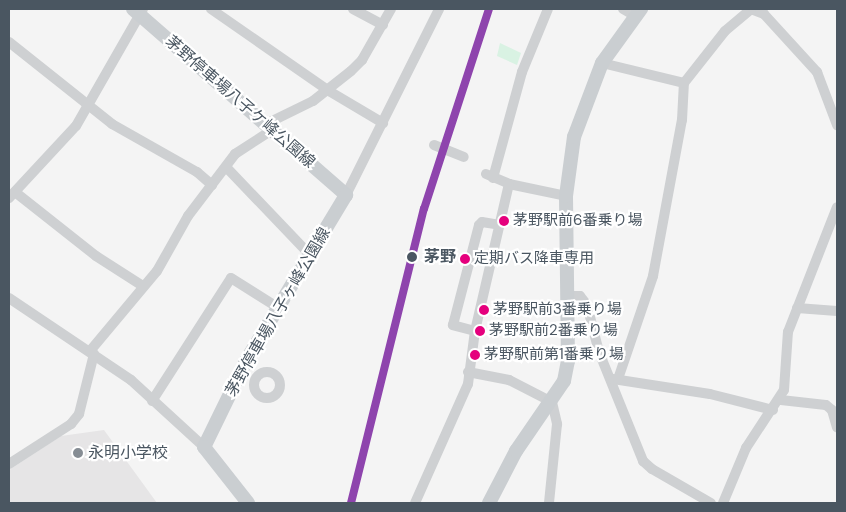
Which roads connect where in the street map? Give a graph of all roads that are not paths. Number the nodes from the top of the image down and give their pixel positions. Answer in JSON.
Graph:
{"nodes":[{"id":1,"x":211,"y":9,"type":"edge"},
{"id":2,"x":353,"y":9,"type":"edge"},
{"id":3,"x":390,"y":9,"type":"edge"},
{"id":4,"x":439,"y":9,"type":"edge"},
{"id":5,"x":548,"y":9,"type":"edge"},
{"id":6,"x":751,"y":9,"type":"edge"},
{"id":7,"x":139,"y":11,"type":"edge"},
{"id":8,"x":633,"y":11,"type":"edge"},
{"id":9,"x":383,"y":25,"type":"junction"},
{"id":10,"x":9,"y":42,"type":"edge"},
{"id":11,"x":602,"y":63,"type":"junction"},
{"id":12,"x":684,"y":83,"type":"junction"},
{"id":13,"x":329,"y":91,"type":"junction"},
{"id":14,"x":88,"y":106,"type":"junction"},
{"id":15,"x":383,"y":123,"type":"junction"},
{"id":16,"x":837,"y":125,"type":"edge"},
{"id":17,"x":269,"y":127,"type":"junction"},
{"id":18,"x":434,"y":145,"type":"dead end"},
{"id":19,"x":464,"y":157,"type":"dead end"},
{"id":20,"x":226,"y":167,"type":"junction"},
{"id":21,"x":509,"y":184,"type":"junction"},
{"id":22,"x":212,"y":185,"type":"junction"},
{"id":23,"x":12,"y":195,"type":"edge"},
{"id":24,"x":346,"y":195,"type":"junction"},
{"id":25,"x":566,"y":196,"type":"junction"},
{"id":26,"x":837,"y":207,"type":"edge"},
{"id":27,"x":500,"y":225,"type":"junction"},
{"id":28,"x":311,"y":256,"type":"junction"},
{"id":29,"x":143,"y":286,"type":"junction"},
{"id":30,"x":568,"y":296,"type":"junction"},
{"id":31,"x":9,"y":298,"type":"edge"},
{"id":32,"x":277,"y":307,"type":"junction"},
{"id":33,"x":797,"y":308,"type":"junction"},
{"id":34,"x":837,"y":311,"type":"edge"},
{"id":35,"x":475,"y":331,"type":"junction"},
{"id":36,"x":92,"y":353,"type":"junction"},
{"id":37,"x":468,"y":372,"type":"junction"},
{"id":38,"x":614,"y":379,"type":"junction"},
{"id":39,"x":781,"y":400,"type":"junction"},
{"id":40,"x":152,"y":401,"type":"junction"},
{"id":41,"x":552,"y":402,"type":"junction"},
{"id":42,"x":835,"y":409,"type":"edge"},
{"id":43,"x":773,"y":410,"type":"junction"},
{"id":44,"x":837,"y":427,"type":"edge"},
{"id":45,"x":204,"y":447,"type":"junction"},
{"id":46,"x":9,"y":464,"type":"edge"},
{"id":47,"x":248,"y":503,"type":"edge"},
{"id":48,"x":415,"y":503,"type":"edge"},
{"id":49,"x":489,"y":503,"type":"edge"},
{"id":50,"x":549,"y":503,"type":"edge"},
{"id":51,"x":711,"y":503,"type":"edge"},
{"id":52,"x":723,"y":503,"type":"edge"}],
"edges":[{"from":1,"to":13,"type":"street"},
{"from":2,"to":9,"type":"street"},
{"from":3,"to":9,"type":"street"},
{"from":4,"to":15,"type":"street"},
{"from":5,"to":21,"type":"street"},
{"from":6,"to":12,"type":"street"},
{"from":6,"to":16,"type":"street"},
{"from":7,"to":14,"type":"street"},
{"from":7,"to":17,"type":"main road","name":"茅野停車場八子ケ峰公園線"},
{"from":8,"to":11,"type":"main road"},
{"from":9,"to":13,"type":"street"},
{"from":10,"to":14,"type":"street"},
{"from":11,"to":12,"type":"street"},
{"from":11,"to":25,"type":"main road"},
{"from":12,"to":38,"type":"street"},
{"from":13,"to":15,"type":"street"},
{"from":13,"to":17,"type":"street"},
{"from":14,"to":22,"type":"street"},
{"from":14,"to":23,"type":"street"},
{"from":15,"to":24,"type":"street"},
{"from":17,"to":20,"type":"street"},
{"from":17,"to":24,"type":"main road","name":"茅野停車場八子ケ峰公園線"},
{"from":18,"to":19,"type":"street"},
{"from":20,"to":22,"type":"street"},
{"from":20,"to":28,"type":"street"},
{"from":21,"to":25,"type":"street"},
{"from":21,"to":27,"type":"street"},
{"from":22,"to":29,"type":"street"},
{"from":23,"to":29,"type":"street"},
{"from":24,"to":28,"type":"main road","name":"茅野停車場八子ヶ峰公園線"},
{"from":25,"to":30,"type":"main road"},
{"from":26,"to":33,"type":"street"},
{"from":27,"to":35,"type":"street"},
{"from":27,"to":35,"type":"street"},
{"from":28,"to":32,"type":"main road","name":"茅野停車場八子ヶ峰公園線"},
{"from":29,"to":36,"type":"street"},
{"from":30,"to":38,"type":"street"},
{"from":30,"to":41,"type":"main road"},
{"from":31,"to":36,"type":"street"},
{"from":32,"to":40,"type":"street"},
{"from":32,"to":45,"type":"main road","name":"茅野停車場八子ヶ峰公園線"},
{"from":33,"to":34,"type":"street"},
{"from":33,"to":39,"type":"street"},
{"from":35,"to":37,"type":"street"},
{"from":36,"to":40,"type":"street"},
{"from":36,"to":46,"type":"street"},
{"from":37,"to":41,"type":"street"},
{"from":37,"to":48,"type":"street"},
{"from":38,"to":43,"type":"street"},
{"from":38,"to":51,"type":"street"},
{"from":39,"to":42,"type":"street"},
{"from":39,"to":43,"type":"street"},
{"from":40,"to":45,"type":"street"},
{"from":41,"to":49,"type":"main road"},
{"from":41,"to":50,"type":"street"},
{"from":42,"to":44,"type":"street"},
{"from":43,"to":52,"type":"street"},
{"from":45,"to":47,"type":"main road"}]}
